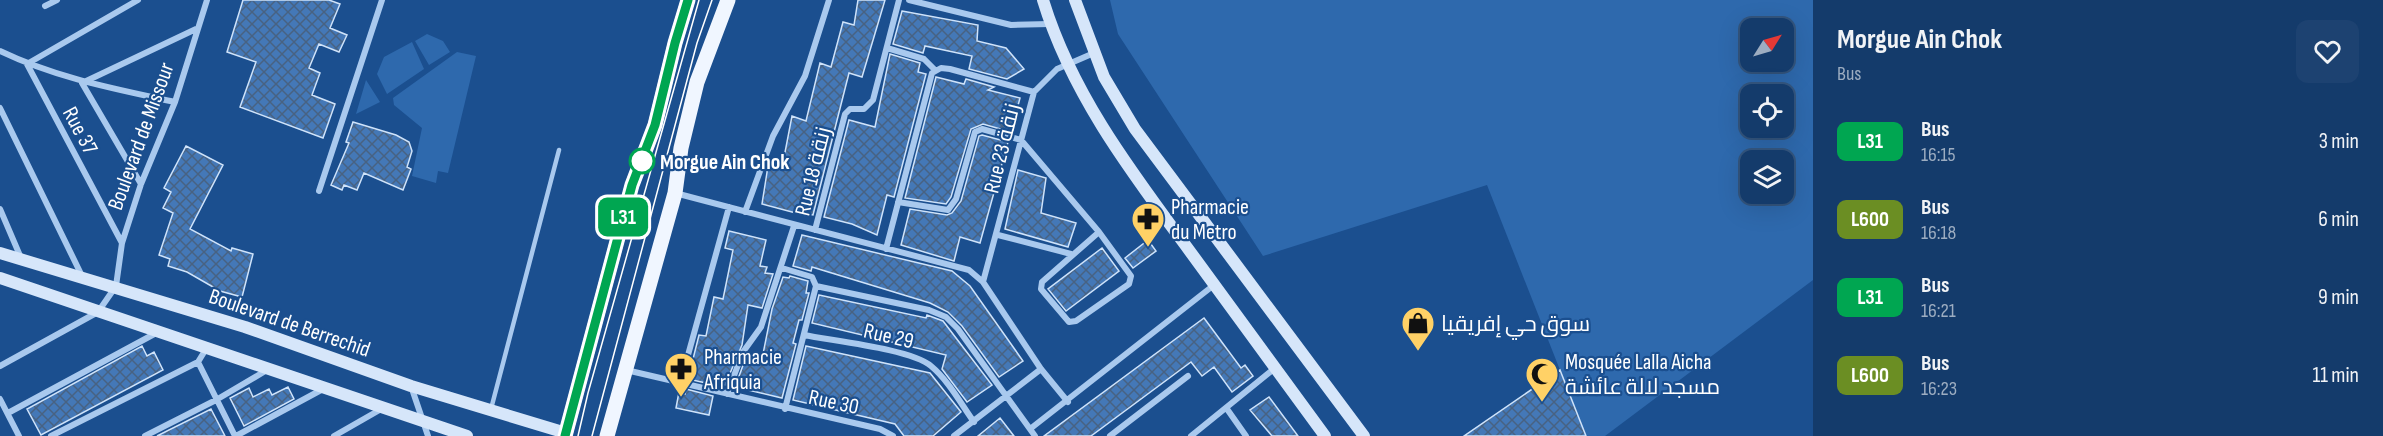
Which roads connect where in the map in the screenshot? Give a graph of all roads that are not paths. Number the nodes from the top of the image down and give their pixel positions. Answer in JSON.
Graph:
{"nodes":[{"id":1,"x":57,"y":0,"type":"edge"},
{"id":2,"x":138,"y":0,"type":"edge"},
{"id":3,"x":207,"y":0,"type":"edge"},
{"id":4,"x":382,"y":0,"type":"edge"},
{"id":5,"x":688,"y":0,"type":"edge"},
{"id":6,"x":728,"y":0,"type":"edge"},
{"id":7,"x":829,"y":0,"type":"edge"},
{"id":8,"x":899,"y":0,"type":"edge"},
{"id":9,"x":909,"y":0,"type":"edge"},
{"id":10,"x":1043,"y":0,"type":"edge"},
{"id":11,"x":1075,"y":0,"type":"edge"},
{"id":12,"x":45,"y":6,"type":"dead end"},
{"id":13,"x":1050,"y":24,"type":"junction"},
{"id":14,"x":196,"y":29,"type":"junction"},
{"id":15,"x":887,"y":48,"type":"junction"},
{"id":16,"x":0,"y":51,"type":"edge"},
{"id":17,"x":1094,"y":53,"type":"junction"},
{"id":18,"x":27,"y":64,"type":"junction"},
{"id":19,"x":1067,"y":64,"type":"junction"},
{"id":20,"x":935,"y":70,"type":"junction"},
{"id":21,"x":82,"y":82,"type":"junction"},
{"id":22,"x":1035,"y":92,"type":"junction"},
{"id":23,"x":175,"y":102,"type":"junction"},
{"id":24,"x":0,"y":108,"type":"edge"},
{"id":25,"x":1021,"y":140,"type":"junction"},
{"id":26,"x":559,"y":150,"type":"dead end"},
{"id":27,"x":141,"y":184,"type":"junction"},
{"id":28,"x":319,"y":191,"type":"dead end"},
{"id":29,"x":675,"y":193,"type":"junction"},
{"id":30,"x":898,"y":202,"type":"junction"},
{"id":31,"x":729,"y":207,"type":"junction"},
{"id":32,"x":0,"y":209,"type":"edge"},
{"id":33,"x":745,"y":212,"type":"junction"},
{"id":34,"x":794,"y":226,"type":"junction"},
{"id":35,"x":815,"y":230,"type":"junction"},
{"id":36,"x":1099,"y":232,"type":"junction"},
{"id":37,"x":998,"y":235,"type":"junction"},
{"id":38,"x":122,"y":243,"type":"junction"},
{"id":39,"x":886,"y":249,"type":"junction"},
{"id":40,"x":0,"y":253,"type":"edge"},
{"id":41,"x":1071,"y":254,"type":"junction"},
{"id":42,"x":22,"y":259,"type":"junction"},
{"id":43,"x":782,"y":268,"type":"junction"},
{"id":44,"x":82,"y":276,"type":"junction"},
{"id":45,"x":0,"y":278,"type":"edge"},
{"id":46,"x":983,"y":282,"type":"junction"},
{"id":47,"x":1214,"y":285,"type":"junction"},
{"id":48,"x":116,"y":286,"type":"junction"},
{"id":49,"x":816,"y":286,"type":"junction"},
{"id":50,"x":98,"y":312,"type":"junction"},
{"id":51,"x":158,"y":332,"type":"junction"},
{"id":52,"x":804,"y":335,"type":"junction"},
{"id":53,"x":206,"y":349,"type":"junction"},
{"id":54,"x":198,"y":362,"type":"junction"},
{"id":55,"x":0,"y":366,"type":"edge"},
{"id":56,"x":1275,"y":368,"type":"junction"},
{"id":57,"x":1041,"y":369,"type":"junction"},
{"id":58,"x":267,"y":370,"type":"junction"},
{"id":59,"x":626,"y":370,"type":"junction"},
{"id":60,"x":1188,"y":376,"type":"dead end"},
{"id":61,"x":680,"y":384,"type":"junction"},
{"id":62,"x":411,"y":386,"type":"junction"},
{"id":63,"x":324,"y":389,"type":"junction"},
{"id":64,"x":727,"y":394,"type":"junction"},
{"id":65,"x":1007,"y":398,"type":"junction"},
{"id":66,"x":0,"y":399,"type":"edge"},
{"id":67,"x":216,"y":400,"type":"junction"},
{"id":68,"x":1068,"y":402,"type":"junction"},
{"id":69,"x":383,"y":408,"type":"junction"},
{"id":70,"x":785,"y":409,"type":"junction"},
{"id":71,"x":1227,"y":409,"type":"junction"},
{"id":72,"x":491,"y":410,"type":"junction"},
{"id":73,"x":8,"y":413,"type":"junction"},
{"id":74,"x":423,"y":422,"type":"junction"},
{"id":75,"x":974,"y":422,"type":"junction"},
{"id":76,"x":1030,"y":429,"type":"junction"},
{"id":77,"x":565,"y":434,"type":"edge"},
{"id":78,"x":20,"y":436,"type":"edge"},
{"id":79,"x":51,"y":436,"type":"edge"},
{"id":80,"x":145,"y":436,"type":"edge"},
{"id":81,"x":236,"y":436,"type":"edge"},
{"id":82,"x":334,"y":436,"type":"edge"},
{"id":83,"x":428,"y":436,"type":"edge"},
{"id":84,"x":467,"y":436,"type":"edge"},
{"id":85,"x":607,"y":436,"type":"edge"},
{"id":86,"x":893,"y":436,"type":"edge"},
{"id":87,"x":954,"y":436,"type":"edge"},
{"id":88,"x":1035,"y":436,"type":"edge"},
{"id":89,"x":1110,"y":436,"type":"edge"},
{"id":90,"x":1191,"y":436,"type":"edge"},
{"id":91,"x":1246,"y":436,"type":"edge"},
{"id":92,"x":1325,"y":436,"type":"edge"},
{"id":93,"x":1364,"y":436,"type":"edge"}],
"edges":[{"from":1,"to":12,"type":"street"},
{"from":2,"to":18,"type":"street"},
{"from":3,"to":14,"type":"street","name":"Boulevard de Missour"},
{"from":4,"to":28,"type":"street"},
{"from":5,"to":77,"type":"main road"},
{"from":6,"to":29,"type":"main road"},
{"from":7,"to":33,"type":"street"},
{"from":8,"to":15,"type":"street","name":"Rue 18 زنقة"},
{"from":9,"to":13,"type":"street"},
{"from":10,"to":13,"type":"street"},
{"from":11,"to":17,"type":"street"},
{"from":13,"to":19,"type":"street"},
{"from":14,"to":21,"type":"street"},
{"from":14,"to":23,"type":"street","name":"Boulevard de Missour"},
{"from":15,"to":20,"type":"street"},
{"from":15,"to":35,"type":"street","name":"Rue 18 زنقة"},
{"from":16,"to":18,"type":"street"},
{"from":17,"to":19,"type":"street","name":"Rue 23 زنقة"},
{"from":17,"to":93,"type":"street"},
{"from":18,"to":21,"type":"street"},
{"from":18,"to":38,"type":"street","name":"Rue 37"},
{"from":19,"to":22,"type":"street","name":"Rue 23 زنقة"},
{"from":19,"to":47,"type":"street"},
{"from":20,"to":22,"type":"street"},
{"from":20,"to":30,"type":"street"},
{"from":21,"to":23,"type":"street"},
{"from":21,"to":27,"type":"street"},
{"from":22,"to":25,"type":"street","name":"Rue 23 زنقة"},
{"from":23,"to":27,"type":"street","name":"Boulevard de Missour"},
{"from":24,"to":44,"type":"street"},
{"from":25,"to":30,"type":"street"},
{"from":25,"to":36,"type":"street"},
{"from":25,"to":37,"type":"street","name":"Rue 23 زنقة"},
{"from":26,"to":72,"type":"lane"},
{"from":27,"to":38,"type":"street","name":"Boulevard de Missour"},
{"from":29,"to":31,"type":"street"},
{"from":29,"to":59,"type":"main road"},
{"from":30,"to":39,"type":"street"},
{"from":31,"to":33,"type":"street"},
{"from":31,"to":61,"type":"street"},
{"from":32,"to":42,"type":"street"},
{"from":33,"to":34,"type":"street"},
{"from":34,"to":35,"type":"street"},
{"from":34,"to":43,"type":"street"},
{"from":35,"to":39,"type":"street"},
{"from":36,"to":41,"type":"street"},
{"from":36,"to":41,"type":"street"},
{"from":37,"to":41,"type":"street"},
{"from":37,"to":46,"type":"street","name":"Rue 23 زنقة"},
{"from":38,"to":48,"type":"street","name":"Boulevard de Missour"},
{"from":39,"to":46,"type":"street"},
{"from":40,"to":42,"type":"street","name":"Boulevard de Berrechid"},
{"from":42,"to":44,"type":"street","name":"Boulevard de Berrechid"},
{"from":43,"to":49,"type":"street"},
{"from":43,"to":64,"type":"street"},
{"from":44,"to":48,"type":"street","name":"Boulevard de Berrechid"},
{"from":45,"to":50,"type":"street"},
{"from":46,"to":57,"type":"street"},
{"from":47,"to":56,"type":"street"},
{"from":47,"to":68,"type":"street"},
{"from":48,"to":50,"type":"street"},
{"from":48,"to":62,"type":"street","name":"Boulevard de Berrechid"},
{"from":49,"to":52,"type":"street"},
{"from":49,"to":65,"type":"street"},
{"from":50,"to":51,"type":"street"},
{"from":50,"to":55,"type":"street"},
{"from":51,"to":53,"type":"street"},
{"from":51,"to":73,"type":"street"},
{"from":52,"to":70,"type":"street"},
{"from":52,"to":75,"type":"street","name":"Rue 29"},
{"from":53,"to":54,"type":"street"},
{"from":53,"to":58,"type":"street"},
{"from":54,"to":67,"type":"street"},
{"from":54,"to":79,"type":"street"},
{"from":56,"to":71,"type":"street"},
{"from":56,"to":92,"type":"street"},
{"from":57,"to":65,"type":"street"},
{"from":57,"to":68,"type":"street"},
{"from":58,"to":63,"type":"street"},
{"from":58,"to":67,"type":"street"},
{"from":59,"to":61,"type":"street","name":"Rue 30"},
{"from":59,"to":85,"type":"main road"},
{"from":60,"to":89,"type":"street"},
{"from":61,"to":64,"type":"street","name":"Rue 30"},
{"from":62,"to":72,"type":"street","name":"Boulevard de Berrechid"},
{"from":62,"to":74,"type":"street"},
{"from":63,"to":69,"type":"street"},
{"from":63,"to":81,"type":"street"},
{"from":64,"to":70,"type":"street","name":"Rue 30"},
{"from":65,"to":75,"type":"street"},
{"from":65,"to":76,"type":"street"},
{"from":66,"to":73,"type":"street"},
{"from":67,"to":80,"type":"street"},
{"from":67,"to":81,"type":"street"},
{"from":68,"to":76,"type":"street"},
{"from":69,"to":74,"type":"street"},
{"from":69,"to":82,"type":"street"},
{"from":70,"to":86,"type":"street","name":"Rue 30"},
{"from":71,"to":90,"type":"street"},
{"from":71,"to":91,"type":"street"},
{"from":72,"to":77,"type":"street","name":"Boulevard de Berrechid"},
{"from":73,"to":78,"type":"street"},
{"from":74,"to":83,"type":"street"},
{"from":74,"to":84,"type":"street"},
{"from":75,"to":87,"type":"street"},
{"from":76,"to":88,"type":"street"}]}
